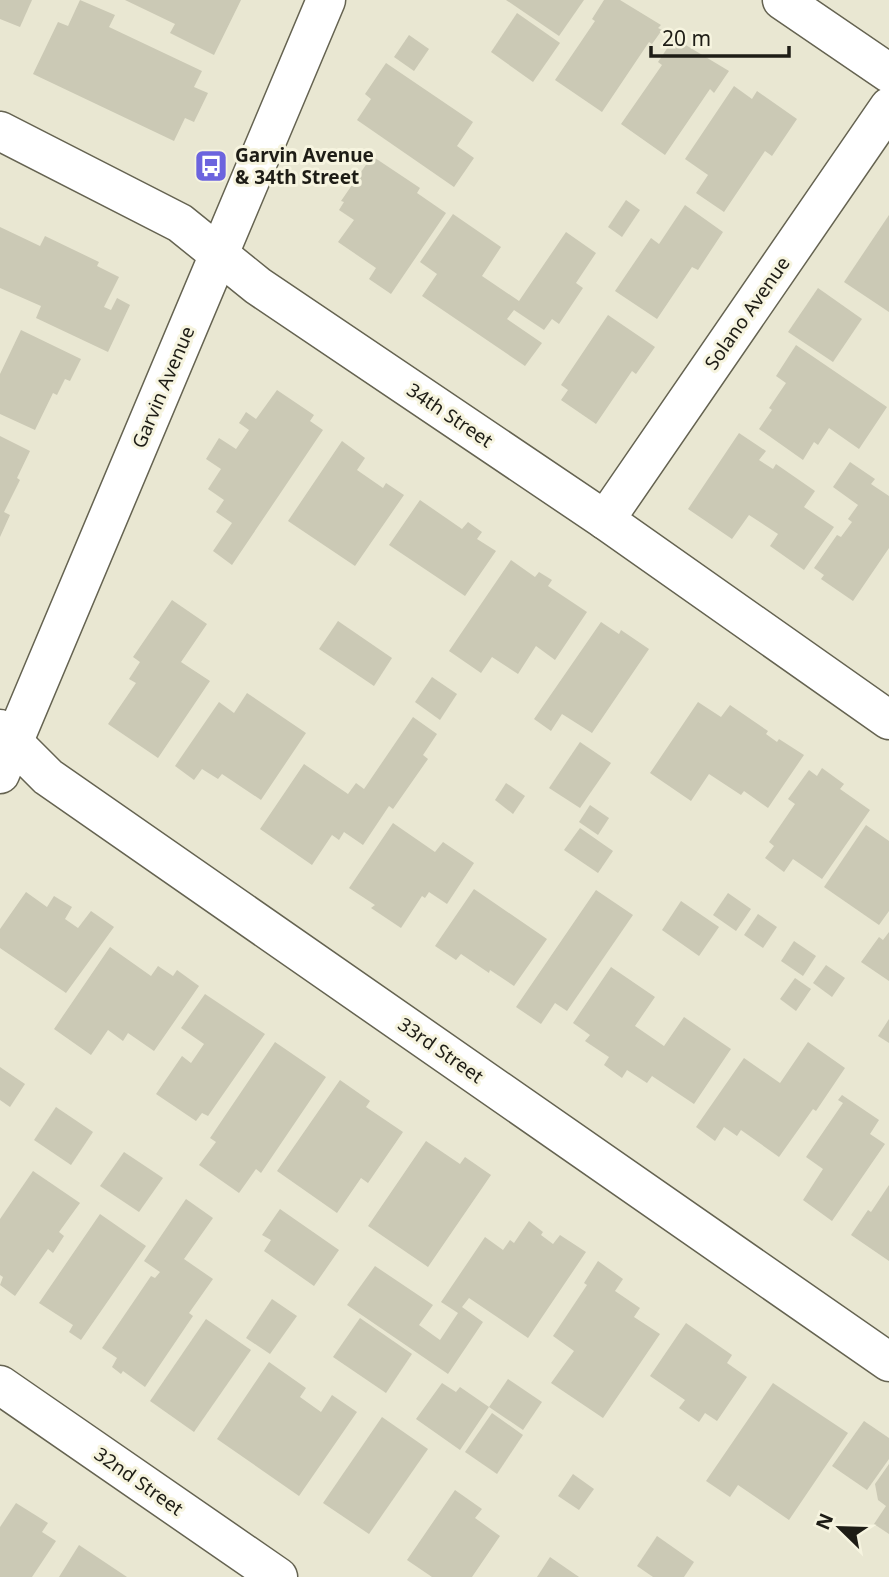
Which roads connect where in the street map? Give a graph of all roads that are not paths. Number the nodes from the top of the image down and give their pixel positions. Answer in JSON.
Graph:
{"nodes":[{"id":1,"x":326,"y":0,"type":"edge"},
{"id":2,"x":782,"y":0,"type":"edge"},
{"id":3,"x":889,"y":73,"type":"edge"},
{"id":4,"x":889,"y":107,"type":"edge"},
{"id":5,"x":0,"y":131,"type":"edge"},
{"id":6,"x":219,"y":253,"type":"junction"},
{"id":7,"x":605,"y":520,"type":"junction"},
{"id":8,"x":889,"y":720,"type":"edge"},
{"id":9,"x":4,"y":749,"type":"edge"},
{"id":10,"x":889,"y":1362,"type":"edge"},
{"id":11,"x":0,"y":1385,"type":"edge"},
{"id":12,"x":278,"y":1577,"type":"edge"}],
"edges":[{"from":1,"to":6,"type":"street","name":"Garvin Avenue"},
{"from":2,"to":3,"type":"street"},
{"from":4,"to":7,"type":"street","name":"Solano Avenue"},
{"from":5,"to":6,"type":"street","name":"34th Street"},
{"from":6,"to":7,"type":"street","name":"34th Street"},
{"from":6,"to":9,"type":"street","name":"Garvin Avenue"},
{"from":7,"to":8,"type":"street","name":"34th Street"},
{"from":9,"to":10,"type":"street","name":"33rd Street"},
{"from":11,"to":12,"type":"street","name":"32nd Street"}]}
